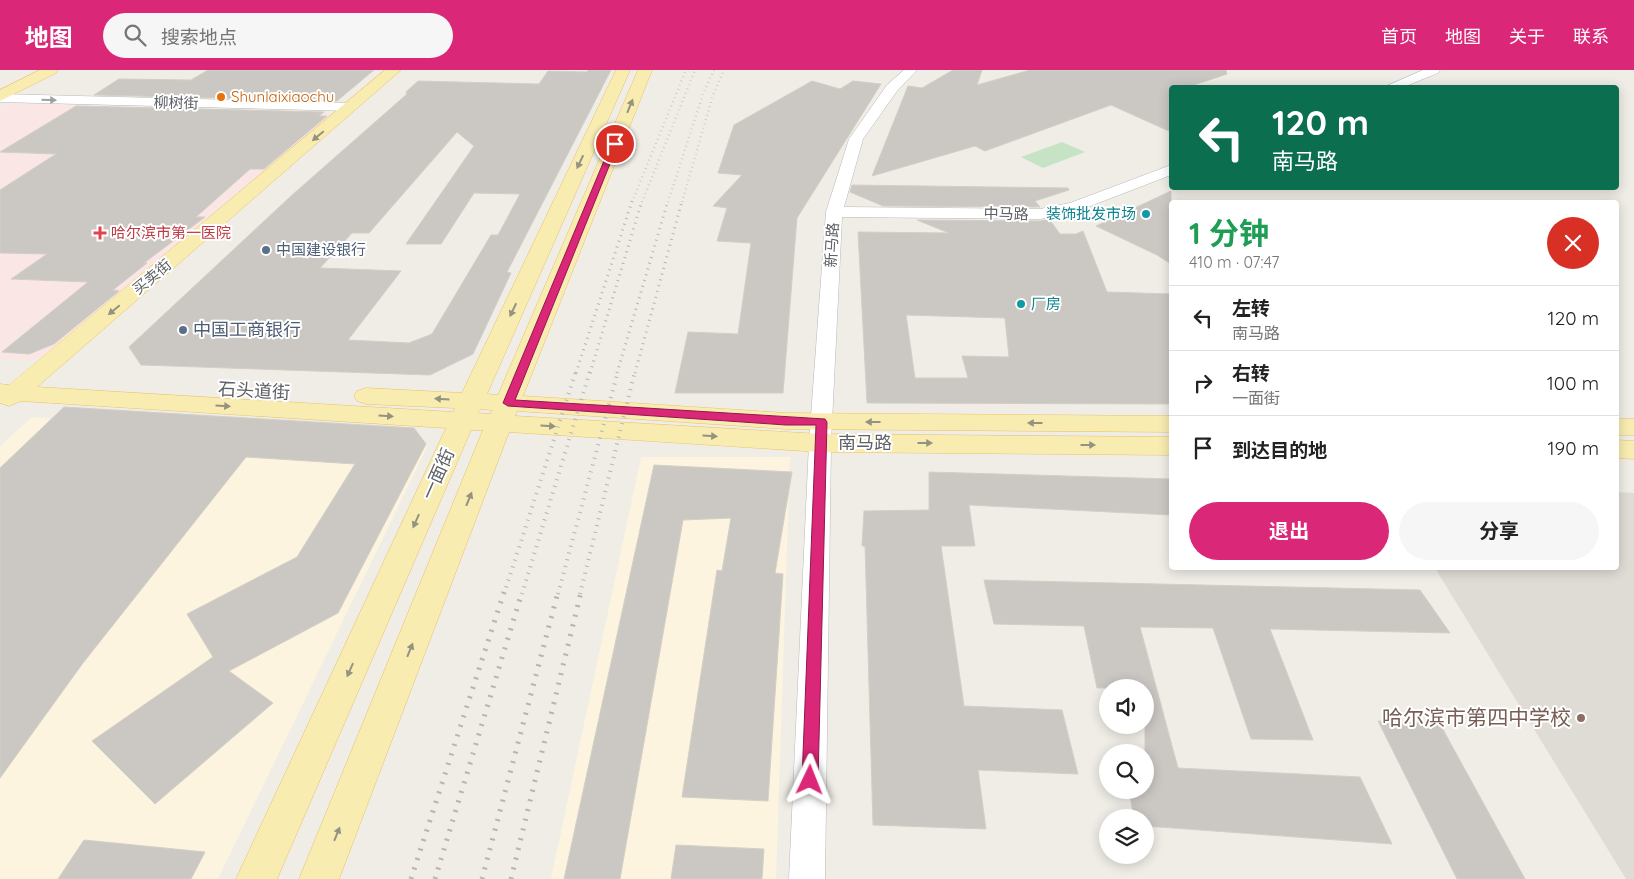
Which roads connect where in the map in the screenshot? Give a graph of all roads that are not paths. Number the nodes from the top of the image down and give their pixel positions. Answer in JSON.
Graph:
{"nodes":[{"id":1,"x":51,"y":70,"type":"edge"},
{"id":2,"x":394,"y":70,"type":"edge"},
{"id":3,"x":623,"y":70,"type":"edge"},
{"id":4,"x":645,"y":70,"type":"edge"},
{"id":5,"x":911,"y":70,"type":"edge"},
{"id":6,"x":1434,"y":70,"type":"edge"},
{"id":7,"x":1396,"y":85,"type":"edge"},
{"id":8,"x":2,"y":95,"type":"edge"},
{"id":9,"x":352,"y":107,"type":"junction"},
{"id":10,"x":1169,"y":171,"type":"edge"},
{"id":11,"x":834,"y":212,"type":"junction"},
{"id":12,"x":9,"y":390,"type":"edge"},
{"id":13,"x":466,"y":411,"type":"junction"},
{"id":14,"x":504,"y":413,"type":"junction"},
{"id":15,"x":1169,"y":424,"type":"edge"},
{"id":16,"x":1619,"y":427,"type":"edge"},
{"id":17,"x":1634,"y":427,"type":"edge"},
{"id":18,"x":821,"y":432,"type":"junction"},
{"id":19,"x":1169,"y":446,"type":"edge"},
{"id":20,"x":1619,"y":450,"type":"edge"},
{"id":21,"x":1634,"y":450,"type":"edge"},
{"id":22,"x":256,"y":879,"type":"edge"},
{"id":23,"x":319,"y":879,"type":"edge"},
{"id":24,"x":807,"y":879,"type":"edge"}],
"edges":[{"from":1,"to":8,"type":"main road"},
{"from":2,"to":9,"type":"main road","name":"买卖街"},
{"from":3,"to":13,"type":"main road","name":"一面街","one_way":true},
{"from":14,"to":4,"type":"main road","one_way":true},
{"from":5,"to":11,"type":"street","name":"新马路"},
{"from":6,"to":7,"type":"street"},
{"from":8,"to":9,"type":"street","name":"柳树街","one_way":true},
{"from":9,"to":12,"type":"main road","name":"买卖街","one_way":true},
{"from":10,"to":11,"type":"street","name":"中马路"},
{"from":11,"to":18,"type":"street","name":"新马路"},
{"from":12,"to":13,"type":"main road","name":"石头道街"},
{"from":13,"to":14,"type":"main road","name":"石头道街"},
{"from":13,"to":22,"type":"main road","name":"一面街","one_way":true},
{"from":14,"to":18,"type":"main road","name":"南马路"},
{"from":23,"to":14,"type":"main road","one_way":true},
{"from":15,"to":18,"type":"main road","name":"南马路","one_way":true},
{"from":16,"to":17,"type":"main road"},
{"from":18,"to":19,"type":"main road","name":"南马路","one_way":true},
{"from":18,"to":24,"type":"street","name":"新马路"},
{"from":20,"to":21,"type":"main road"}]}
